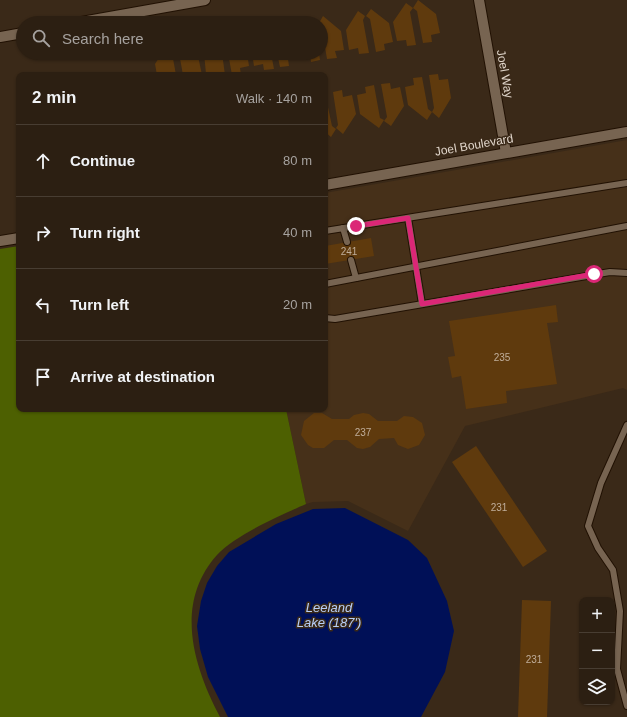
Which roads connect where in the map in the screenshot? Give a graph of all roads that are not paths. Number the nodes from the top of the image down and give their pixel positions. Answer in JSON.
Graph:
{"nodes":[{"id":1,"x":205,"y":0,"type":"edge"},
{"id":2,"x":479,"y":0,"type":"edge"},
{"id":3,"x":115,"y":16,"type":"edge"},
{"id":4,"x":16,"y":34,"type":"edge"},
{"id":5,"x":0,"y":37,"type":"edge"},
{"id":6,"x":627,"y":132,"type":"edge"},
{"id":7,"x":506,"y":153,"type":"junction"},
{"id":8,"x":328,"y":183,"type":"edge"},
{"id":9,"x":627,"y":183,"type":"edge"},
{"id":10,"x":408,"y":218,"type":"junction"},
{"id":11,"x":627,"y":226,"type":"edge"},
{"id":12,"x":343,"y":228,"type":"junction"},
{"id":13,"x":328,"y":230,"type":"edge"},
{"id":14,"x":16,"y":238,"type":"edge"},
{"id":15,"x":0,"y":241,"type":"edge"},
{"id":16,"x":347,"y":242,"type":"dead end"},
{"id":17,"x":351,"y":260,"type":"dead end"},
{"id":18,"x":416,"y":267,"type":"junction"},
{"id":19,"x":627,"y":273,"type":"edge"},
{"id":20,"x":356,"y":278,"type":"junction"},
{"id":21,"x":328,"y":283,"type":"edge"},
{"id":22,"x":422,"y":304,"type":"junction"},
{"id":23,"x":328,"y":318,"type":"edge"},
{"id":24,"x":627,"y":425,"type":"edge"},
{"id":25,"x":615,"y":656,"type":"edge"},
{"id":26,"x":615,"y":668,"type":"edge"},
{"id":27,"x":627,"y":706,"type":"edge"}],
"edges":[{"from":1,"to":3,"type":"main road"},
{"from":2,"to":7,"type":"main road","name":"Joel Way"},
{"from":4,"to":5,"type":"main road"},
{"from":6,"to":7,"type":"main road","name":"Joel Boulevard"},
{"from":7,"to":8,"type":"main road","name":"Joel Boulevard"},
{"from":9,"to":10,"type":"lane"},
{"from":10,"to":12,"type":"lane"},
{"from":10,"to":18,"type":"lane"},
{"from":11,"to":18,"type":"lane"},
{"from":12,"to":13,"type":"lane"},
{"from":12,"to":16,"type":"lane"},
{"from":14,"to":15,"type":"main road"},
{"from":17,"to":20,"type":"lane"},
{"from":18,"to":20,"type":"lane"},
{"from":18,"to":22,"type":"lane"},
{"from":19,"to":22,"type":"lane"},
{"from":20,"to":21,"type":"lane"},
{"from":22,"to":23,"type":"lane"},
{"from":24,"to":25,"type":"lane"},
{"from":26,"to":27,"type":"lane"}]}
